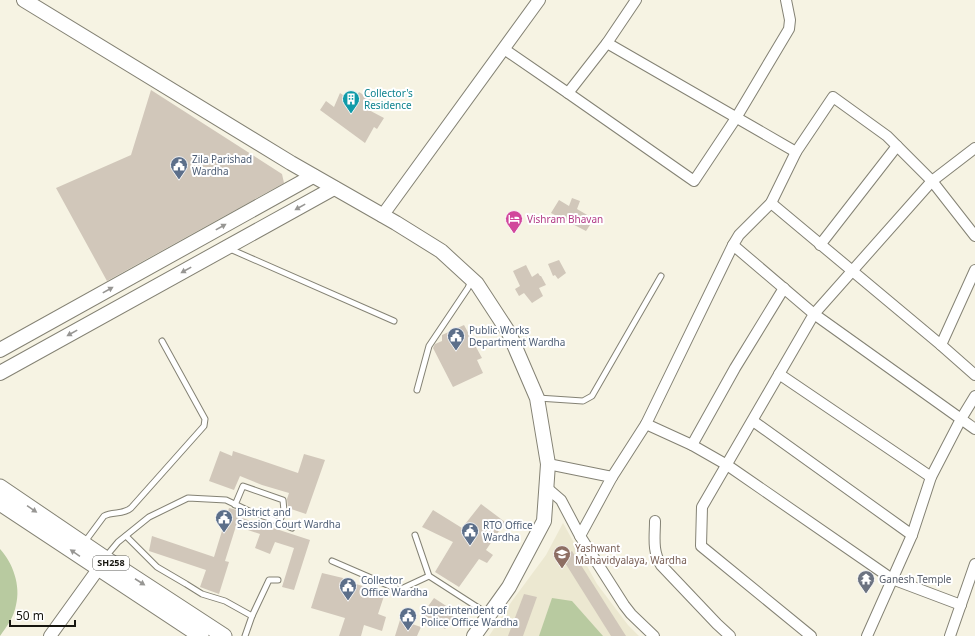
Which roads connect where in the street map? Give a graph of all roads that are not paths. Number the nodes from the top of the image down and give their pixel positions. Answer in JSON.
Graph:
{"nodes":[{"id":1,"x":24,"y":0,"type":"edge"},
{"id":2,"x":539,"y":0,"type":"edge"},
{"id":3,"x":636,"y":0,"type":"edge"},
{"id":4,"x":786,"y":0,"type":"edge"},
{"id":5,"x":607,"y":43,"type":"junction"},
{"id":6,"x":504,"y":49,"type":"junction"},
{"id":7,"x":568,"y":93,"type":"junction"},
{"id":8,"x":736,"y":118,"type":"junction"},
{"id":9,"x":897,"y":146,"type":"junction"},
{"id":10,"x":975,"y":148,"type":"edge"},
{"id":11,"x":796,"y":152,"type":"junction"},
{"id":12,"x":313,"y":176,"type":"junction"},
{"id":13,"x":932,"y":181,"type":"junction"},
{"id":14,"x":334,"y":188,"type":"junction"},
{"id":15,"x":771,"y":202,"type":"junction"},
{"id":16,"x":382,"y":216,"type":"junction"},
{"id":17,"x":975,"y":236,"type":"edge"},
{"id":18,"x":733,"y":245,"type":"junction"},
{"id":19,"x":820,"y":245,"type":"junction"},
{"id":20,"x":227,"y":247,"type":"junction"},
{"id":21,"x":975,"y":270,"type":"edge"},
{"id":22,"x":852,"y":272,"type":"junction"},
{"id":23,"x":661,"y":276,"type":"dead end"},
{"id":24,"x":472,"y":279,"type":"junction"},
{"id":25,"x":784,"y":288,"type":"junction"},
{"id":26,"x":814,"y":314,"type":"junction"},
{"id":27,"x":394,"y":321,"type":"dead end"},
{"id":28,"x":162,"y":341,"type":"dead end"},
{"id":29,"x":941,"y":345,"type":"junction"},
{"id":30,"x":0,"y":350,"type":"edge"},
{"id":31,"x":0,"y":373,"type":"edge"},
{"id":32,"x":779,"y":374,"type":"junction"},
{"id":33,"x":975,"y":375,"type":"edge"},
{"id":34,"x":417,"y":390,"type":"dead end"},
{"id":35,"x":975,"y":396,"type":"edge"},
{"id":36,"x":537,"y":398,"type":"junction"},
{"id":37,"x":961,"y":419,"type":"junction"},
{"id":38,"x":753,"y":420,"type":"junction"},
{"id":39,"x":646,"y":424,"type":"junction"},
{"id":40,"x":975,"y":429,"type":"edge"},
{"id":41,"x":692,"y":445,"type":"junction"},
{"id":42,"x":548,"y":464,"type":"junction"},
{"id":43,"x":727,"y":465,"type":"junction"},
{"id":44,"x":931,"y":476,"type":"junction"},
{"id":45,"x":612,"y":477,"type":"junction"},
{"id":46,"x":0,"y":487,"type":"edge"},
{"id":47,"x":547,"y":488,"type":"junction"},
{"id":48,"x":0,"y":503,"type":"edge"},
{"id":49,"x":235,"y":504,"type":"junction"},
{"id":50,"x":656,"y":521,"type":"dead end"},
{"id":51,"x":279,"y":522,"type":"junction"},
{"id":52,"x":292,"y":528,"type":"dead end"},
{"id":53,"x":415,"y":535,"type":"dead end"},
{"id":54,"x":912,"y":535,"type":"junction"},
{"id":55,"x":126,"y":536,"type":"junction"},
{"id":56,"x":580,"y":536,"type":"junction"},
{"id":57,"x":83,"y":544,"type":"junction"},
{"id":58,"x":332,"y":561,"type":"dead end"},
{"id":59,"x":102,"y":564,"type":"junction"},
{"id":60,"x":975,"y":564,"type":"edge"},
{"id":61,"x":429,"y":576,"type":"junction"},
{"id":62,"x":892,"y":579,"type":"junction"},
{"id":63,"x":278,"y":580,"type":"dead end"},
{"id":64,"x":961,"y":605,"type":"junction"},
{"id":65,"x":489,"y":615,"type":"junction"},
{"id":66,"x":252,"y":616,"type":"junction"},
{"id":67,"x":50,"y":636,"type":"edge"},
{"id":68,"x":201,"y":636,"type":"edge"},
{"id":69,"x":224,"y":636,"type":"edge"},
{"id":70,"x":245,"y":636,"type":"edge"},
{"id":71,"x":474,"y":636,"type":"edge"},
{"id":72,"x":654,"y":636,"type":"edge"},
{"id":73,"x":730,"y":636,"type":"edge"},
{"id":74,"x":811,"y":636,"type":"edge"},
{"id":75,"x":867,"y":636,"type":"edge"},
{"id":76,"x":950,"y":636,"type":"edge"}],
"edges":[{"from":1,"to":12,"type":"main road"},
{"from":2,"to":6,"type":"street"},
{"from":3,"to":5,"type":"street"},
{"from":4,"to":8,"type":"street"},
{"from":5,"to":7,"type":"street"},
{"from":5,"to":8,"type":"street"},
{"from":6,"to":7,"type":"street"},
{"from":6,"to":16,"type":"street"},
{"from":7,"to":8,"type":"street"},
{"from":8,"to":11,"type":"street"},
{"from":9,"to":11,"type":"street"},
{"from":9,"to":13,"type":"street"},
{"from":9,"to":19,"type":"street"},
{"from":10,"to":13,"type":"street"},
{"from":11,"to":15,"type":"street"},
{"from":12,"to":14,"type":"main road"},
{"from":30,"to":12,"type":"main road","one_way":true},
{"from":13,"to":17,"type":"street"},
{"from":13,"to":22,"type":"street"},
{"from":14,"to":16,"type":"main road"},
{"from":14,"to":20,"type":"main road","one_way":true},
{"from":15,"to":18,"type":"street"},
{"from":15,"to":19,"type":"street"},
{"from":16,"to":24,"type":"main road"},
{"from":18,"to":25,"type":"street"},
{"from":18,"to":39,"type":"street"},
{"from":19,"to":22,"type":"street"},
{"from":20,"to":27,"type":"lane"},
{"from":20,"to":31,"type":"main road","one_way":true},
{"from":21,"to":29,"type":"street"},
{"from":22,"to":26,"type":"street"},
{"from":22,"to":29,"type":"street"},
{"from":23,"to":36,"type":"lane"},
{"from":24,"to":34,"type":"lane"},
{"from":24,"to":36,"type":"main road"},
{"from":25,"to":26,"type":"street"},
{"from":25,"to":41,"type":"street"},
{"from":26,"to":32,"type":"street"},
{"from":26,"to":37,"type":"street"},
{"from":28,"to":57,"type":"lane"},
{"from":29,"to":33,"type":"street"},
{"from":32,"to":38,"type":"street"},
{"from":32,"to":44,"type":"street"},
{"from":35,"to":37,"type":"street"},
{"from":36,"to":42,"type":"main road"},
{"from":37,"to":40,"type":"street"},
{"from":37,"to":44,"type":"street"},
{"from":38,"to":43,"type":"street"},
{"from":38,"to":54,"type":"street"},
{"from":39,"to":41,"type":"street"},
{"from":39,"to":45,"type":"street"},
{"from":41,"to":43,"type":"street"},
{"from":42,"to":45,"type":"street"},
{"from":42,"to":47,"type":"main road"},
{"from":43,"to":62,"type":"street"},
{"from":43,"to":74,"type":"street"},
{"from":44,"to":54,"type":"street"},
{"from":45,"to":56,"type":"street"},
{"from":46,"to":57,"type":"main road","number":"SH258","one_way":true},
{"from":47,"to":56,"type":"street"},
{"from":47,"to":65,"type":"main road"},
{"from":59,"to":48,"type":"main road","number":"SH258","one_way":true},
{"from":49,"to":51,"type":"lane"},
{"from":49,"to":51,"type":"lane"},
{"from":49,"to":55,"type":"lane"},
{"from":50,"to":73,"type":"street"},
{"from":51,"to":52,"type":"lane"},
{"from":53,"to":61,"type":"lane"},
{"from":54,"to":62,"type":"street"},
{"from":55,"to":59,"type":"lane"},
{"from":55,"to":66,"type":"lane"},
{"from":56,"to":72,"type":"street"},
{"from":57,"to":59,"type":"main road","number":"SH258"},
{"from":58,"to":61,"type":"lane"},
{"from":59,"to":67,"type":"street"},
{"from":59,"to":68,"type":"main road","number":"SH258"},
{"from":59,"to":69,"type":"main road","number":"SH258","one_way":true},
{"from":60,"to":64,"type":"street"},
{"from":61,"to":65,"type":"lane"},
{"from":62,"to":64,"type":"street"},
{"from":62,"to":75,"type":"street"},
{"from":63,"to":66,"type":"lane"},
{"from":64,"to":76,"type":"street"},
{"from":65,"to":71,"type":"main road"},
{"from":66,"to":70,"type":"lane"}]}
